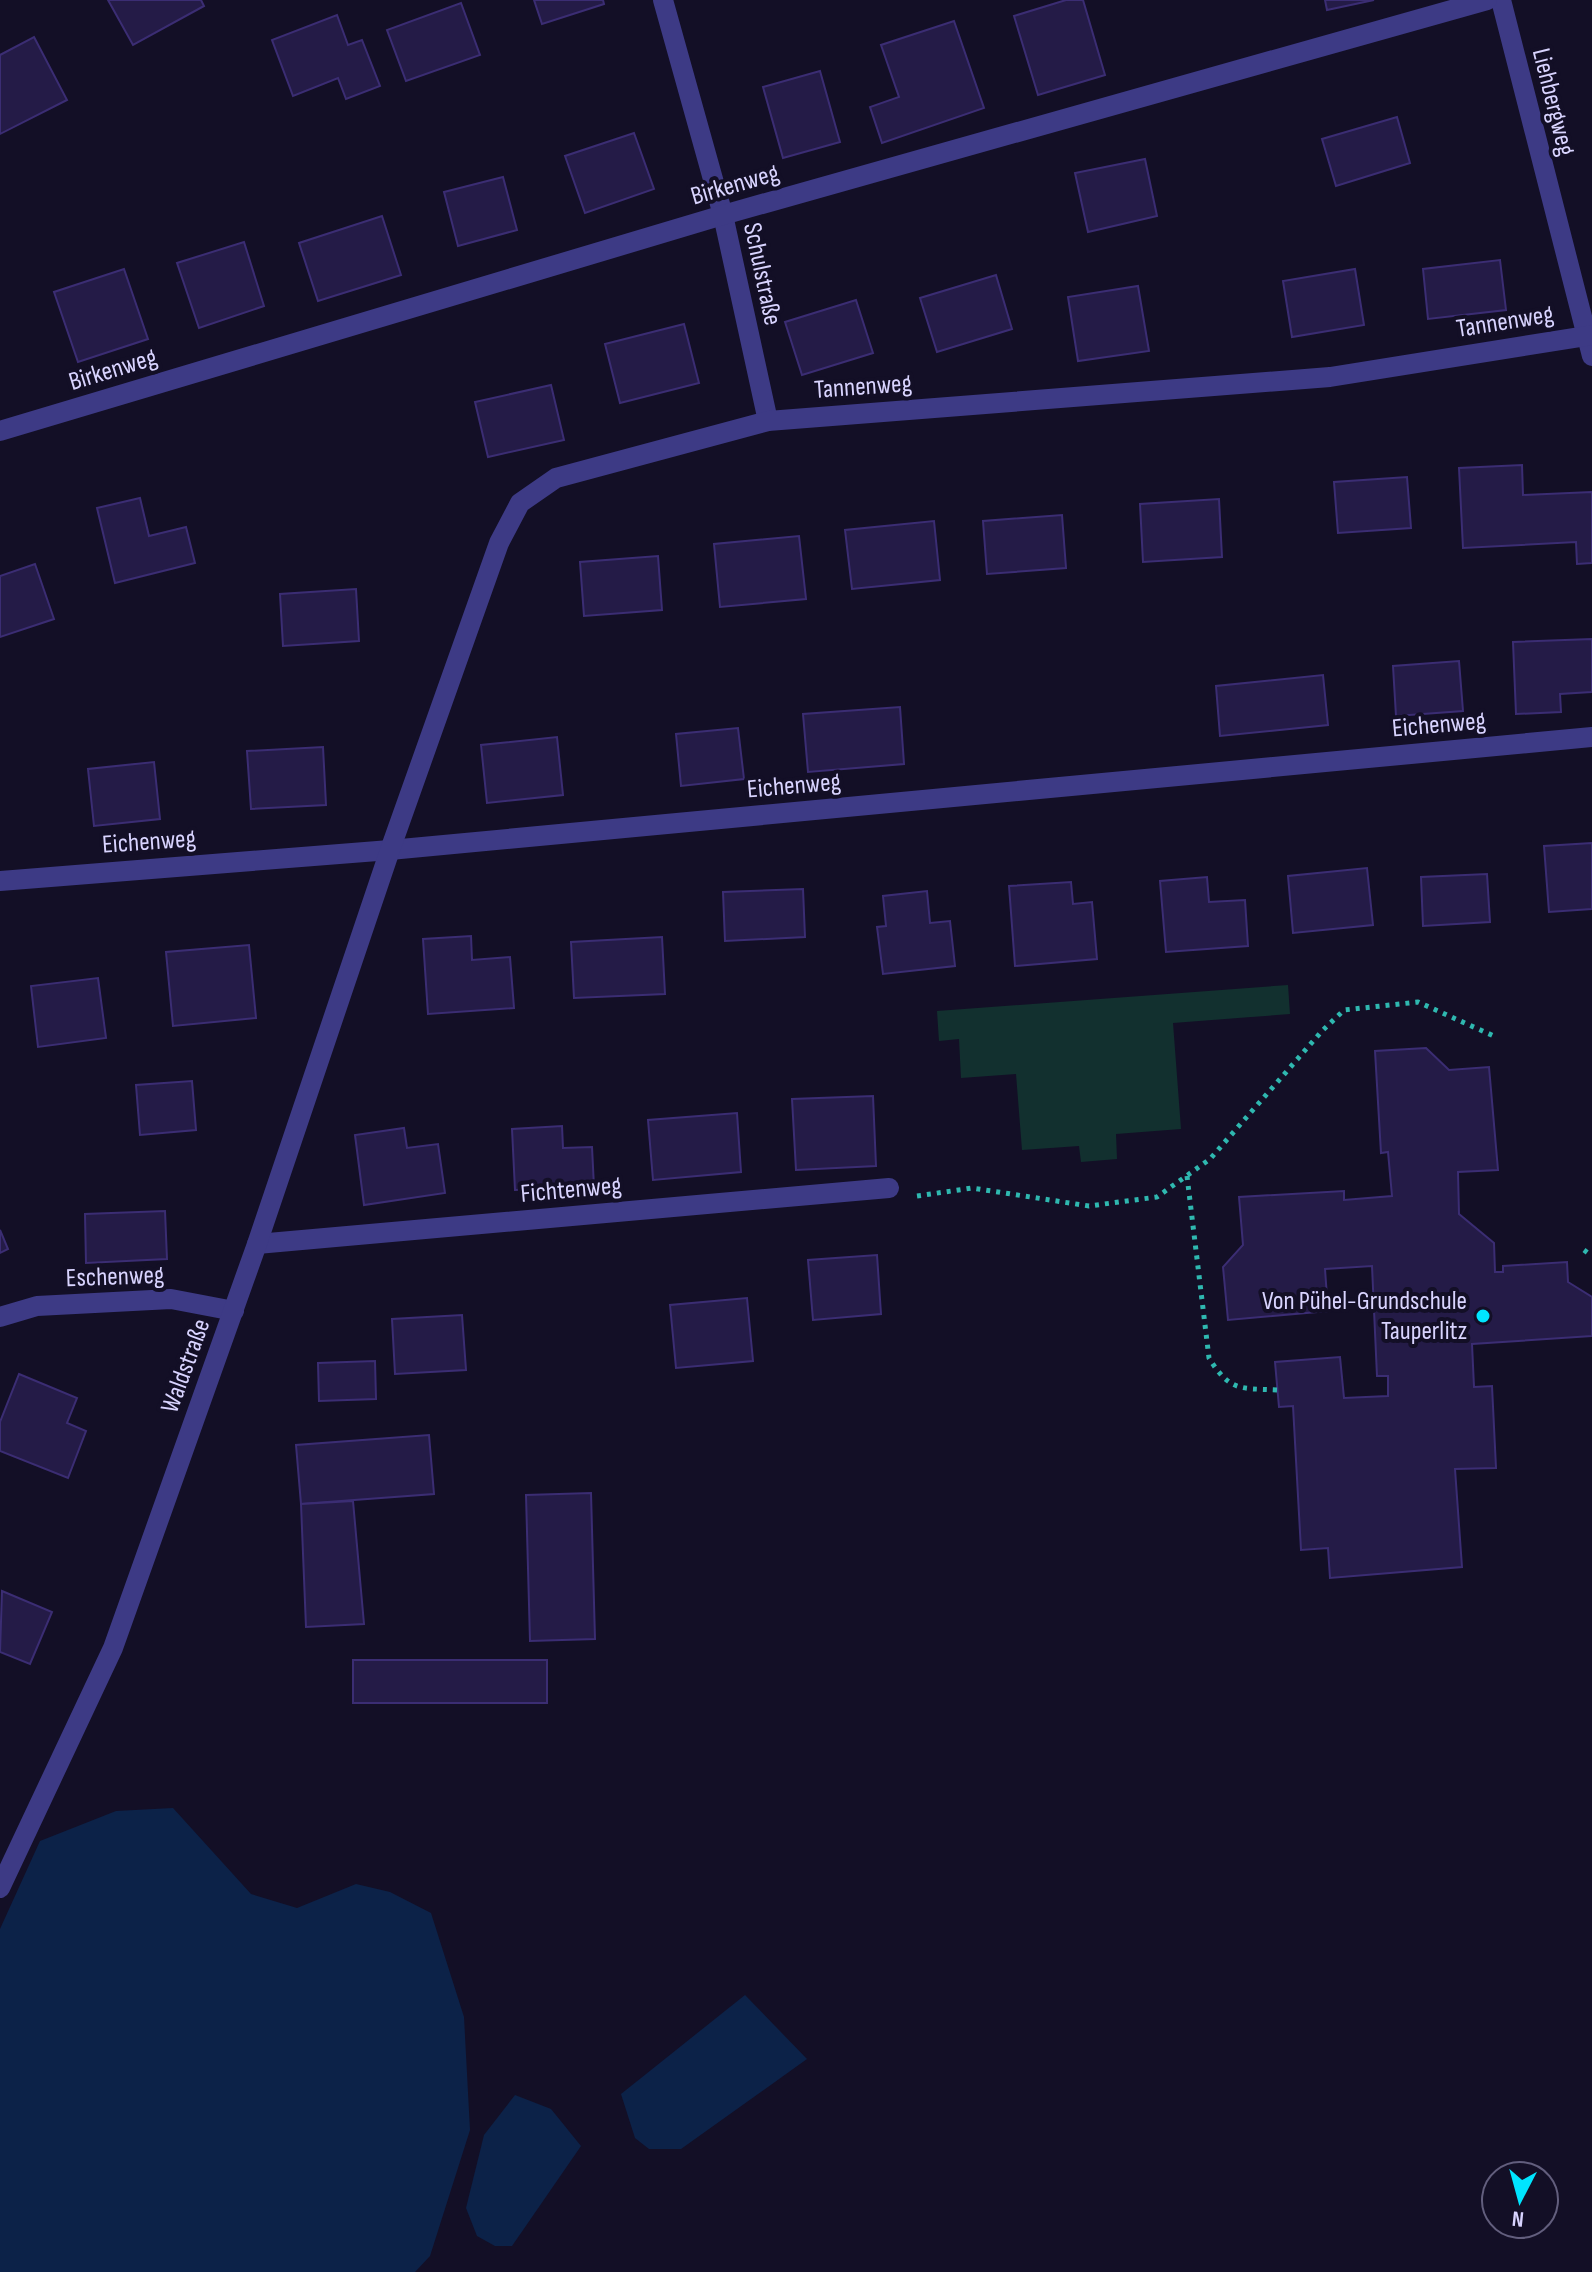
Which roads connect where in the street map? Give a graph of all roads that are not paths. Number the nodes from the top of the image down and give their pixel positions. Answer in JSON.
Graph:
{"nodes":[{"id":1,"x":663,"y":0,"type":"edge"},
{"id":2,"x":1487,"y":0,"type":"edge"},
{"id":3,"x":1501,"y":0,"type":"edge"},
{"id":4,"x":723,"y":215,"type":"junction"},
{"id":5,"x":1589,"y":335,"type":"edge"},
{"id":6,"x":1592,"y":356,"type":"edge"},
{"id":7,"x":768,"y":421,"type":"junction"},
{"id":8,"x":0,"y":431,"type":"edge"},
{"id":9,"x":1592,"y":737,"type":"edge"},
{"id":10,"x":390,"y":850,"type":"junction"},
{"id":11,"x":0,"y":881,"type":"edge"},
{"id":12,"x":889,"y":1188,"type":"road end"},
{"id":13,"x":257,"y":1244,"type":"junction"},
{"id":14,"x":234,"y":1311,"type":"junction"},
{"id":15,"x":0,"y":1317,"type":"edge"},
{"id":16,"x":0,"y":1888,"type":"edge"}],
"edges":[{"from":1,"to":4,"type":"street","name":"Schulstraße"},
{"from":2,"to":4,"type":"street","name":"Birkenweg"},
{"from":3,"to":5,"type":"street","name":"Liehbergweg"},
{"from":4,"to":7,"type":"street","name":"Schulstraße"},
{"from":4,"to":8,"type":"street","name":"Birkenweg"},
{"from":5,"to":6,"type":"street","name":"Liehbergweg"},
{"from":5,"to":7,"type":"street","name":"Tannenweg"},
{"from":7,"to":10,"type":"street","name":"Tannenweg"},
{"from":9,"to":10,"type":"street","name":"Eichenweg"},
{"from":10,"to":11,"type":"street","name":"Eichenweg"},
{"from":10,"to":13,"type":"street","name":"Waldstraße"},
{"from":12,"to":13,"type":"street","name":"Fichtenweg"},
{"from":13,"to":14,"type":"street","name":"Waldstraße"},
{"from":14,"to":15,"type":"street","name":"Eschenweg"},
{"from":14,"to":16,"type":"street","name":"Waldstraße"}]}
